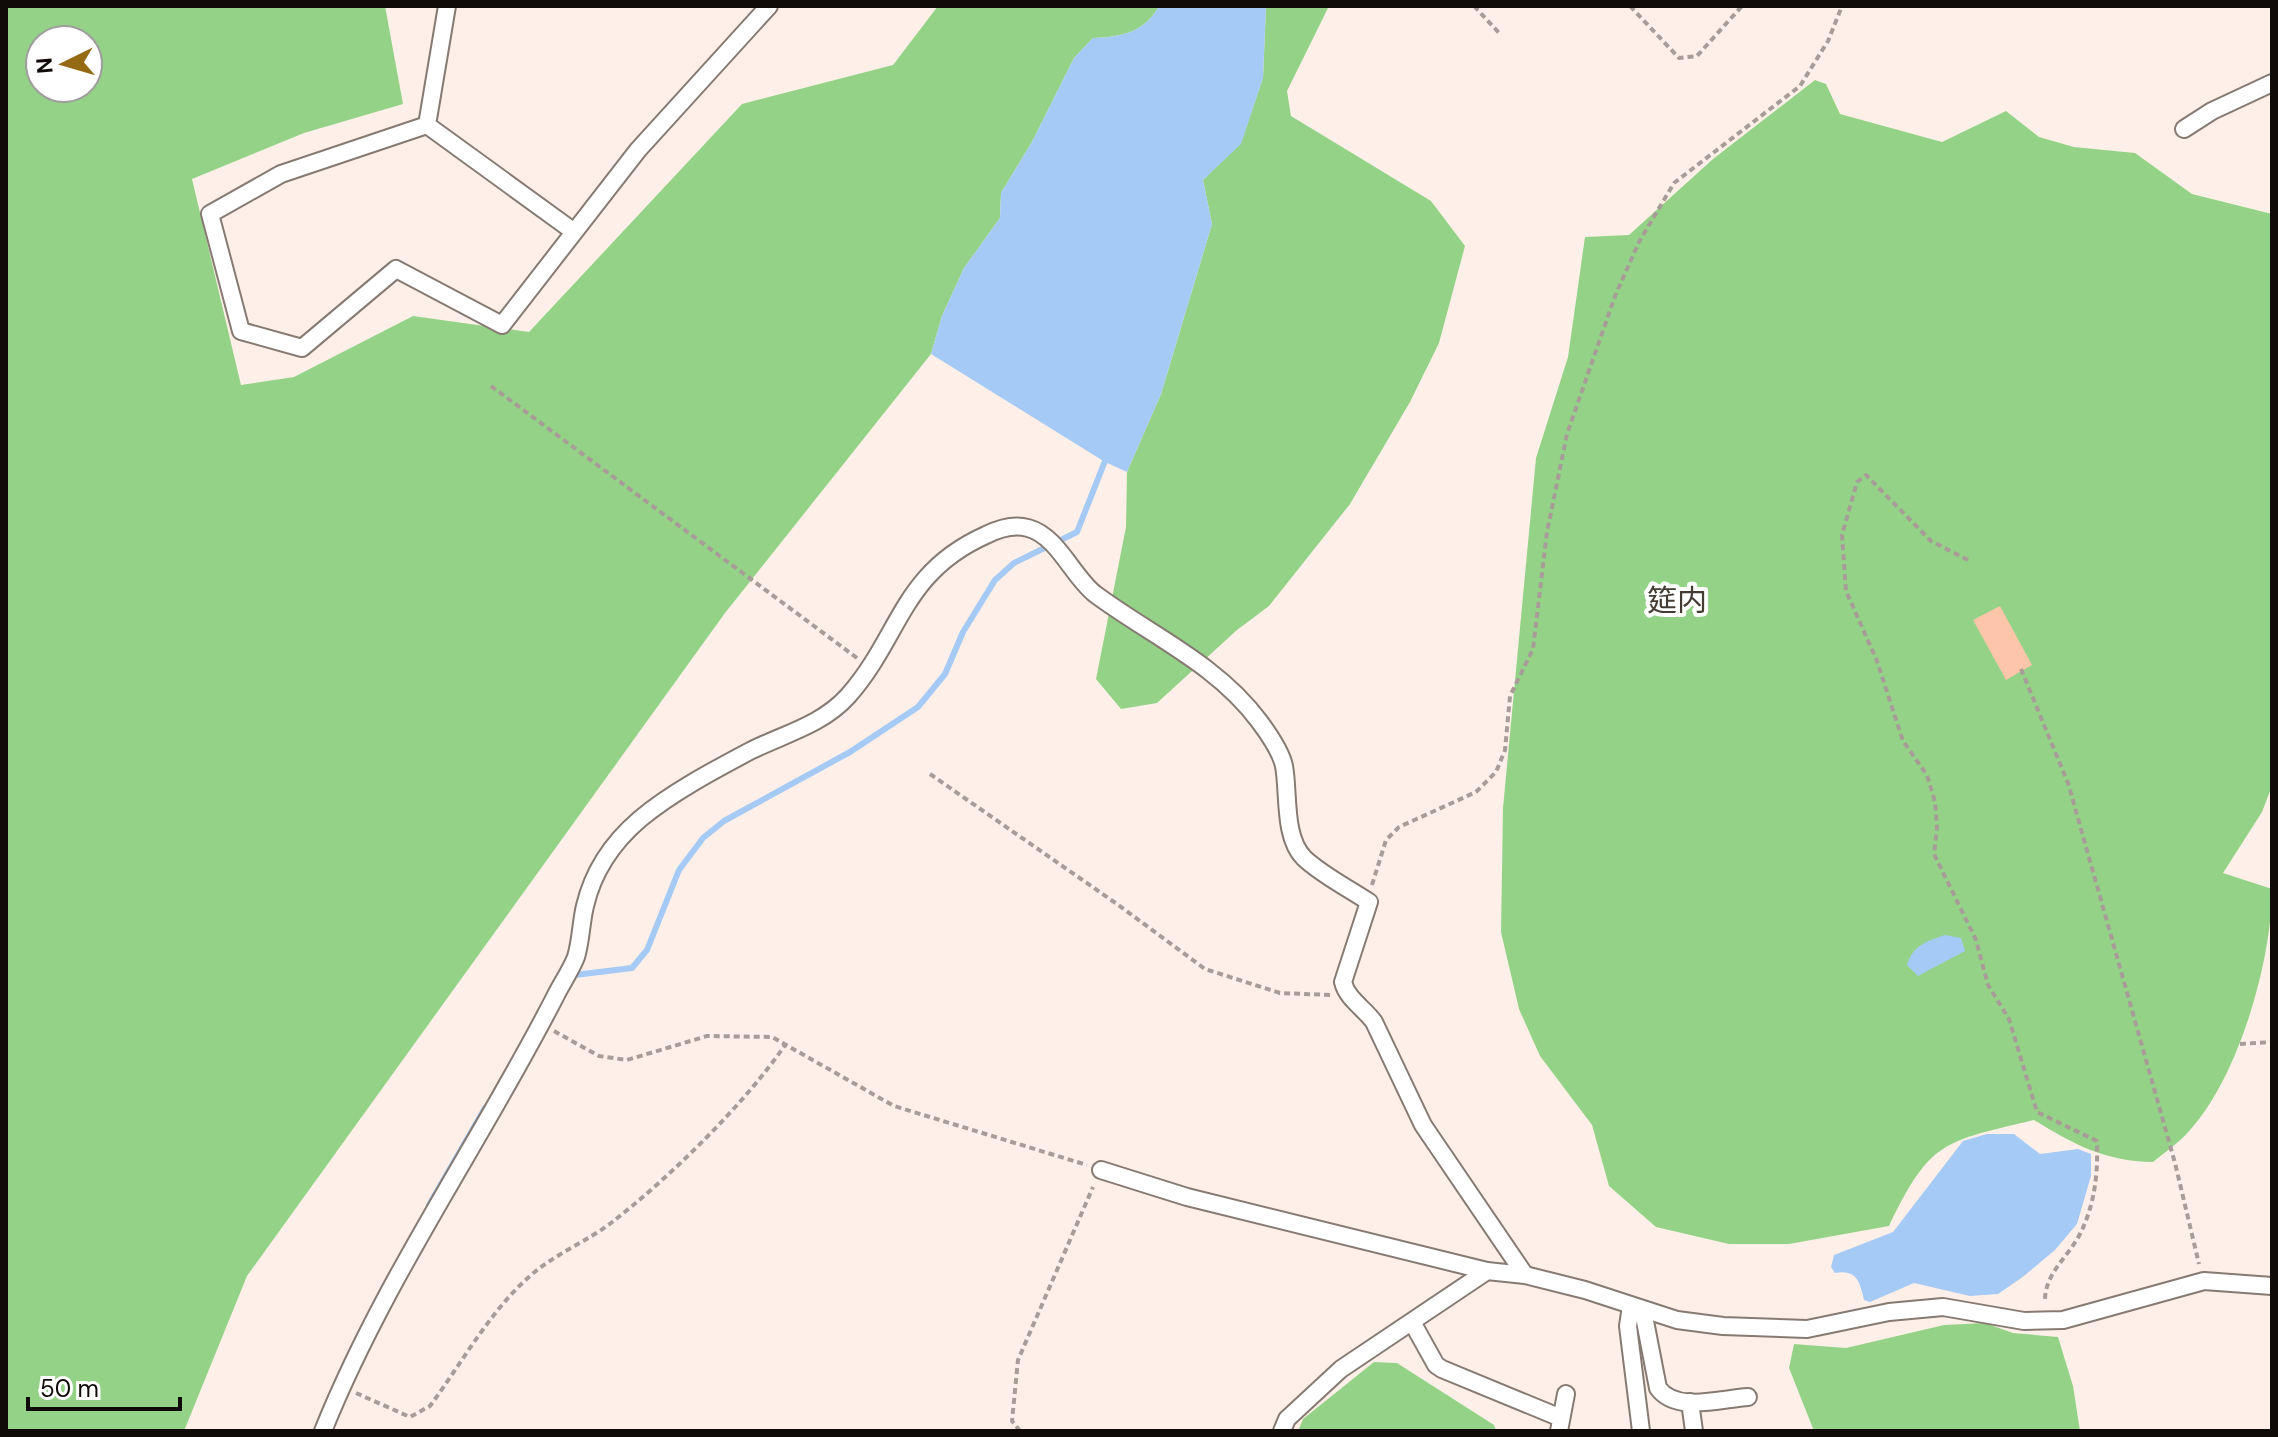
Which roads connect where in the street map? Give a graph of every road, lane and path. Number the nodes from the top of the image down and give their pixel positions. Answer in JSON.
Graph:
{"nodes":[{"id":1,"x":447,"y":6,"type":"edge"},
{"id":2,"x":769,"y":6,"type":"edge"},
{"id":3,"x":1474,"y":6,"type":"edge"},
{"id":4,"x":1630,"y":6,"type":"edge"},
{"id":5,"x":1742,"y":6,"type":"edge"},
{"id":6,"x":1842,"y":6,"type":"edge"},
{"id":7,"x":1501,"y":35,"type":"dead end"},
{"id":8,"x":2272,"y":83,"type":"edge"},
{"id":9,"x":427,"y":125,"type":"junction"},
{"id":10,"x":2184,"y":129,"type":"dead end"},
{"id":11,"x":573,"y":231,"type":"junction"},
{"id":12,"x":491,"y":386,"type":"dead end"},
{"id":13,"x":1968,"y":560,"type":"dead end"},
{"id":14,"x":868,"y":666,"type":"junction"},
{"id":15,"x":2021,"y":669,"type":"dead end"},
{"id":16,"x":930,"y":774,"type":"dead end"},
{"id":17,"x":1369,"y":902,"type":"junction"},
{"id":18,"x":1346,"y":994,"type":"junction"},
{"id":19,"x":541,"y":1024,"type":"junction"},
{"id":20,"x":2272,"y":1042,"type":"edge"},
{"id":21,"x":2240,"y":1044,"type":"dead end"},
{"id":22,"x":785,"y":1045,"type":"junction"},
{"id":23,"x":1101,"y":1170,"type":"junction"},
{"id":24,"x":1487,"y":1271,"type":"junction"},
{"id":25,"x":1525,"y":1275,"type":"junction"},
{"id":26,"x":2204,"y":1281,"type":"junction"},
{"id":27,"x":2272,"y":1286,"type":"edge"},
{"id":28,"x":1637,"y":1308,"type":"junction"},
{"id":29,"x":2048,"y":1320,"type":"junction"},
{"id":30,"x":1412,"y":1322,"type":"junction"},
{"id":31,"x":341,"y":1387,"type":"junction"},
{"id":32,"x":1566,"y":1394,"type":"dead end"},
{"id":33,"x":1748,"y":1397,"type":"dead end"},
{"id":34,"x":1690,"y":1402,"type":"junction"},
{"id":35,"x":1560,"y":1424,"type":"edge"},
{"id":36,"x":323,"y":1431,"type":"edge"},
{"id":37,"x":1020,"y":1431,"type":"edge"},
{"id":38,"x":1282,"y":1431,"type":"edge"},
{"id":39,"x":1641,"y":1431,"type":"edge"},
{"id":40,"x":1694,"y":1431,"type":"edge"}],
"edges":[{"from":1,"to":9,"type":"street"},
{"from":2,"to":11,"type":"street"},
{"from":3,"to":7,"type":"path"},
{"from":4,"to":5,"type":"path"},
{"from":6,"to":17,"type":"path"},
{"from":8,"to":10,"type":"street"},
{"from":9,"to":11,"type":"street"},
{"from":9,"to":11,"type":"street"},
{"from":12,"to":14,"type":"path"},
{"from":13,"to":29,"type":"path"},
{"from":14,"to":17,"type":"street"},
{"from":14,"to":19,"type":"street"},
{"from":15,"to":26,"type":"path"},
{"from":16,"to":18,"type":"path"},
{"from":17,"to":18,"type":"street"},
{"from":18,"to":25,"type":"street"},
{"from":19,"to":22,"type":"path"},
{"from":19,"to":31,"type":"street"},
{"from":20,"to":21,"type":"path"},
{"from":22,"to":23,"type":"path"},
{"from":22,"to":31,"type":"path"},
{"from":23,"to":24,"type":"street"},
{"from":23,"to":37,"type":"path"},
{"from":24,"to":25,"type":"street"},
{"from":24,"to":30,"type":"street"},
{"from":25,"to":28,"type":"street"},
{"from":26,"to":27,"type":"street"},
{"from":26,"to":29,"type":"street"},
{"from":28,"to":29,"type":"street"},
{"from":28,"to":34,"type":"street"},
{"from":28,"to":39,"type":"street"},
{"from":30,"to":35,"type":"street"},
{"from":30,"to":38,"type":"street"},
{"from":31,"to":36,"type":"street"},
{"from":32,"to":35,"type":"street"},
{"from":33,"to":34,"type":"street"},
{"from":34,"to":40,"type":"street"}]}
